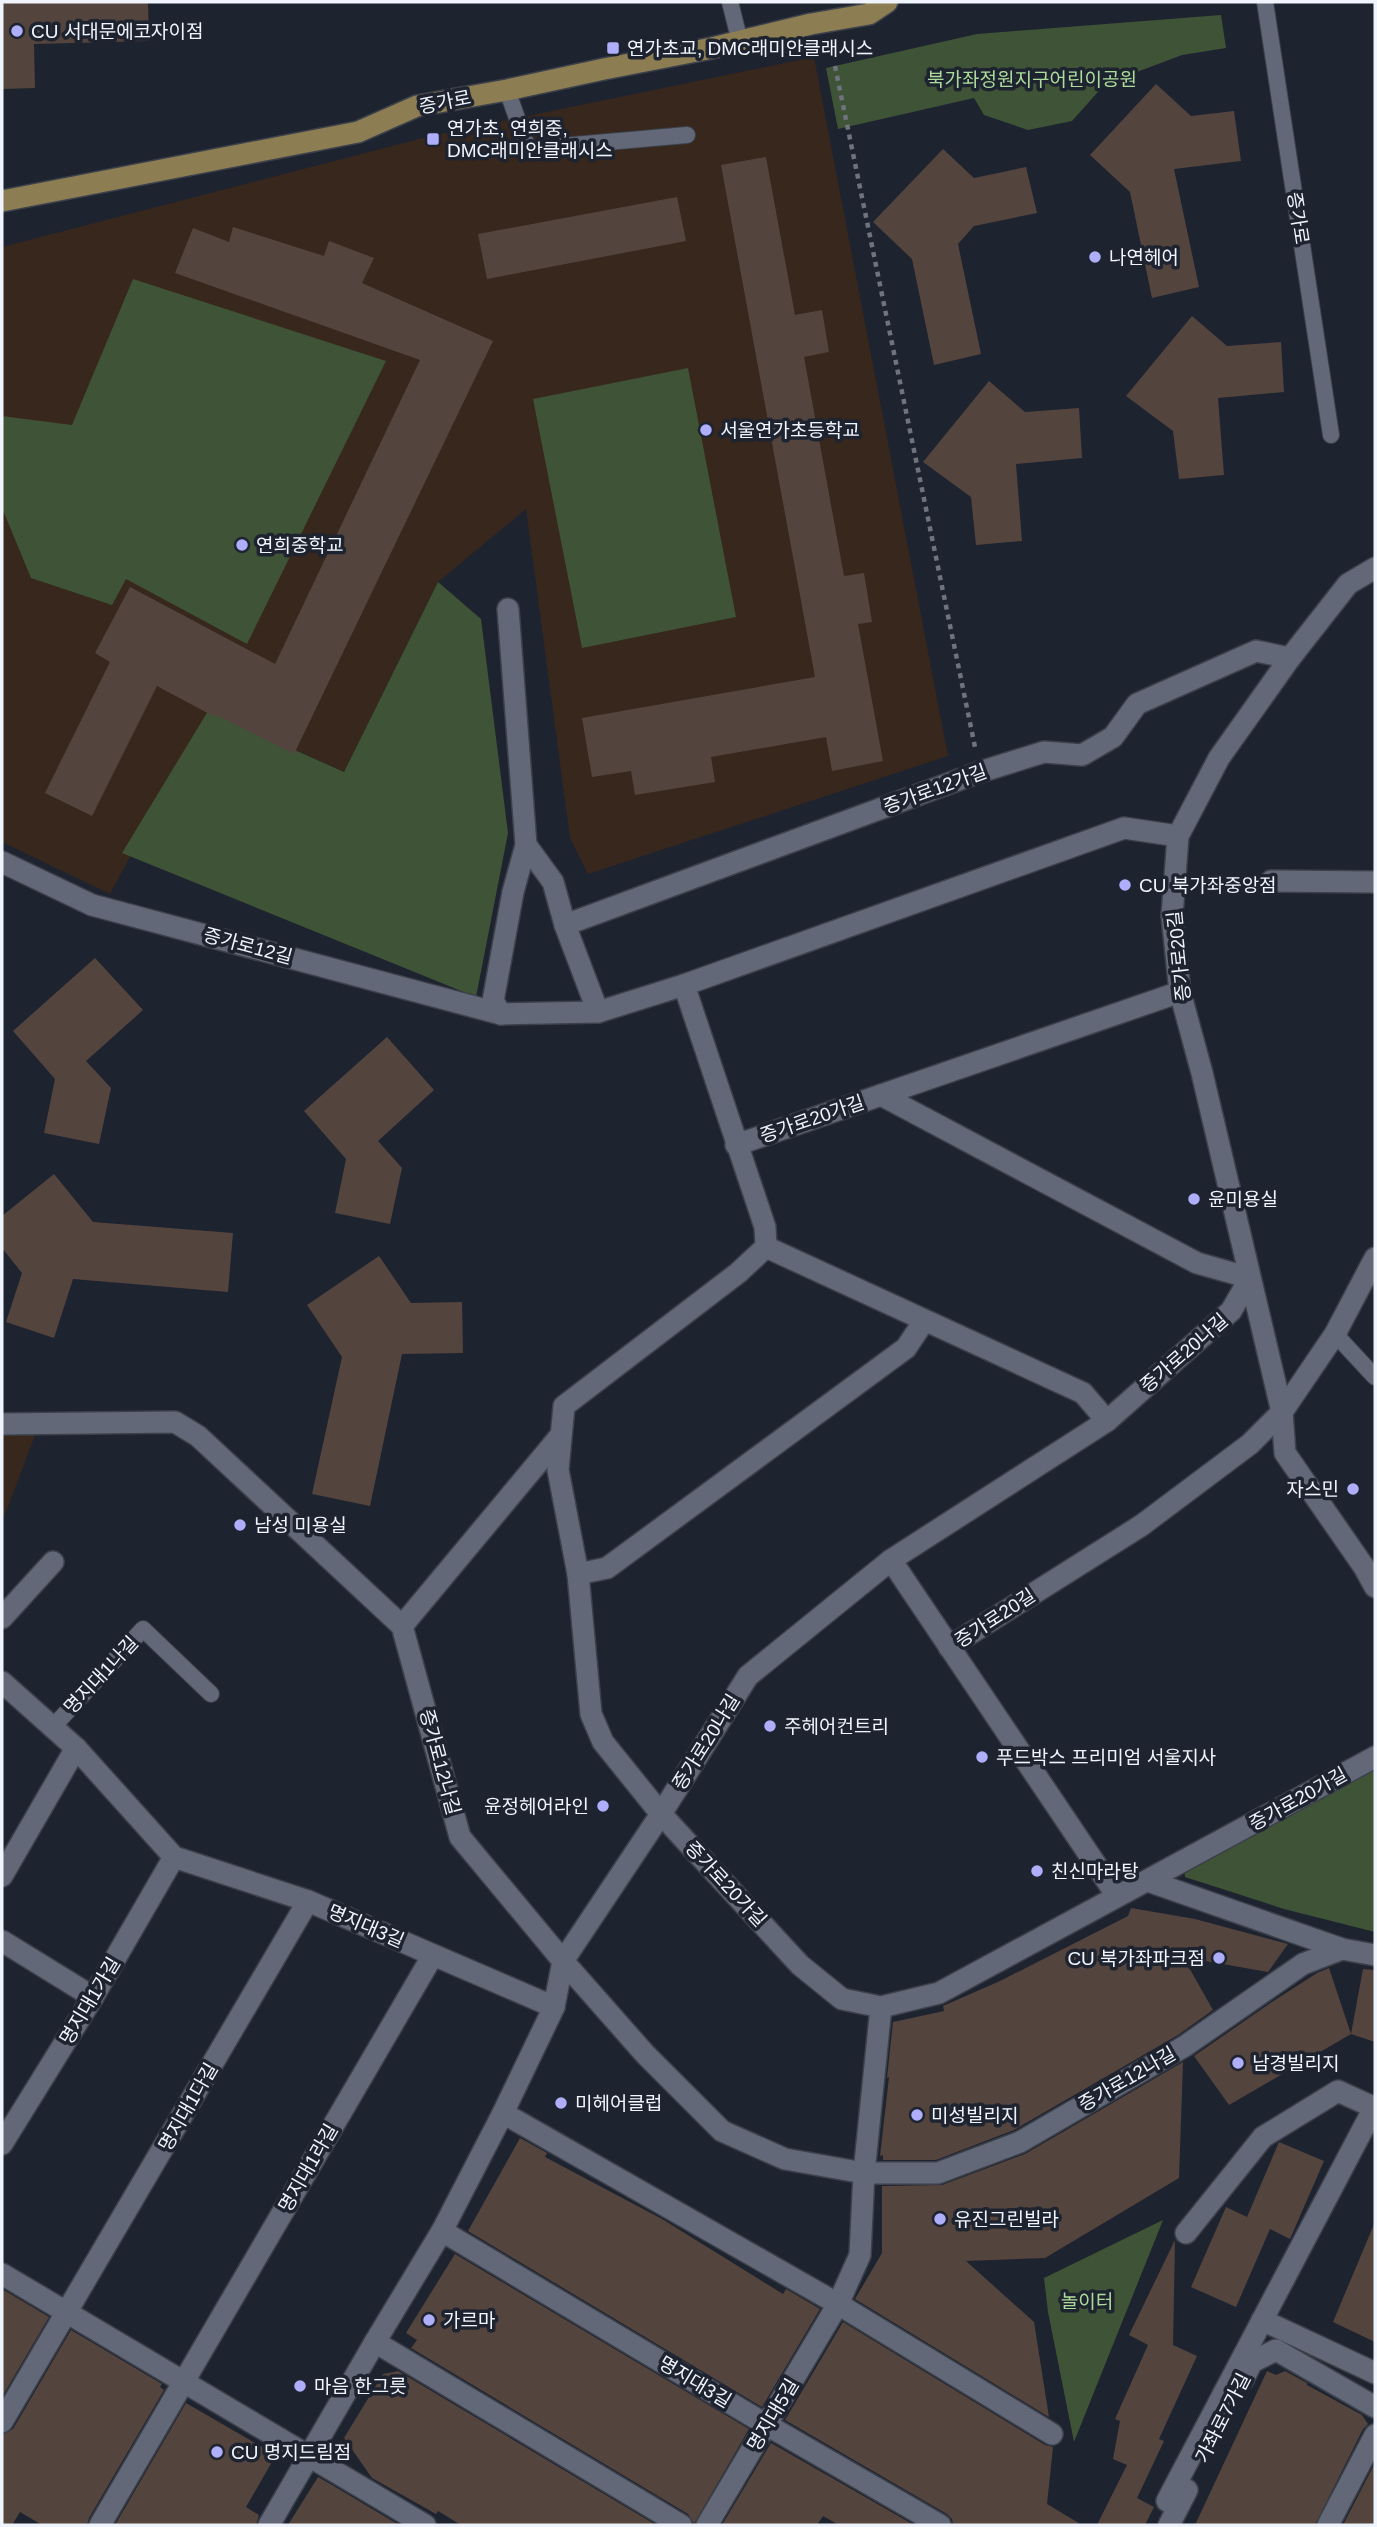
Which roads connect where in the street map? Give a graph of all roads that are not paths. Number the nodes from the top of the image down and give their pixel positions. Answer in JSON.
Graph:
{"nodes":[{"id":1,"x":730,"y":2,"type":"edge"},
{"id":2,"x":887,"y":2,"type":"edge"},
{"id":3,"x":1265,"y":2,"type":"edge"},
{"id":4,"x":740,"y":41,"type":"junction"},
{"id":5,"x":508,"y":90,"type":"junction"},
{"id":6,"x":687,"y":135,"type":"dead end"},
{"id":7,"x":2,"y":201,"type":"edge"},
{"id":8,"x":1331,"y":435,"type":"dead end"},
{"id":9,"x":1375,"y":568,"type":"edge"},
{"id":10,"x":508,"y":609,"type":"dead end"},
{"id":11,"x":1290,"y":658,"type":"junction"},
{"id":12,"x":1178,"y":836,"type":"junction"},
{"id":13,"x":526,"y":845,"type":"junction"},
{"id":14,"x":2,"y":862,"type":"edge"},
{"id":15,"x":1271,"y":881,"type":"dead end"},
{"id":16,"x":1375,"y":881,"type":"edge"},
{"id":17,"x":565,"y":925,"type":"junction"},
{"id":18,"x":684,"y":985,"type":"junction"},
{"id":19,"x":1180,"y":992,"type":"junction"},
{"id":20,"x":598,"y":1012,"type":"junction"},
{"id":21,"x":501,"y":1014,"type":"junction"},
{"id":22,"x":881,"y":1095,"type":"junction"},
{"id":23,"x":736,"y":1144,"type":"junction"},
{"id":24,"x":766,"y":1247,"type":"junction"},
{"id":25,"x":1375,"y":1258,"type":"edge"},
{"id":26,"x":1250,"y":1278,"type":"junction"},
{"id":27,"x":924,"y":1321,"type":"junction"},
{"id":28,"x":1335,"y":1334,"type":"junction"},
{"id":29,"x":1375,"y":1377,"type":"edge"},
{"id":30,"x":1282,"y":1412,"type":"junction"},
{"id":31,"x":1107,"y":1420,"type":"junction"},
{"id":32,"x":2,"y":1424,"type":"edge"},
{"id":33,"x":561,"y":1435,"type":"junction"},
{"id":34,"x":891,"y":1560,"type":"junction"},
{"id":35,"x":53,"y":1562,"type":"dead end"},
{"id":36,"x":578,"y":1574,"type":"junction"},
{"id":37,"x":1375,"y":1587,"type":"edge"},
{"id":38,"x":2,"y":1618,"type":"edge"},
{"id":39,"x":402,"y":1626,"type":"junction"},
{"id":40,"x":949,"y":1647,"type":"junction"},
{"id":41,"x":2,"y":1682,"type":"edge"},
{"id":42,"x":211,"y":1694,"type":"dead end"},
{"id":43,"x":52,"y":1728,"type":"junction"},
{"id":44,"x":76,"y":1748,"type":"junction"},
{"id":45,"x":1375,"y":1757,"type":"edge"},
{"id":46,"x":661,"y":1814,"type":"junction"},
{"id":47,"x":174,"y":1857,"type":"junction"},
{"id":48,"x":2,"y":1875,"type":"edge"},
{"id":49,"x":1148,"y":1881,"type":"junction"},
{"id":50,"x":1118,"y":1895,"type":"junction"},
{"id":51,"x":308,"y":1901,"type":"junction"},
{"id":52,"x":2,"y":1941,"type":"edge"},
{"id":53,"x":1342,"y":1949,"type":"junction"},
{"id":54,"x":433,"y":1955,"type":"junction"},
{"id":55,"x":1375,"y":1955,"type":"edge"},
{"id":56,"x":563,"y":1961,"type":"junction"},
{"id":57,"x":93,"y":1997,"type":"junction"},
{"id":58,"x":554,"y":2007,"type":"junction"},
{"id":59,"x":881,"y":2007,"type":"junction"},
{"id":60,"x":1375,"y":2108,"type":"edge"},
{"id":61,"x":503,"y":2113,"type":"junction"},
{"id":62,"x":2,"y":2144,"type":"edge"},
{"id":63,"x":864,"y":2173,"type":"junction"},
{"id":64,"x":442,"y":2231,"type":"junction"},
{"id":65,"x":1186,"y":2233,"type":"dead end"},
{"id":66,"x":2,"y":2274,"type":"edge"},
{"id":67,"x":838,"y":2304,"type":"junction"},
{"id":68,"x":68,"y":2313,"type":"junction"},
{"id":69,"x":1262,"y":2320,"type":"junction"},
{"id":70,"x":375,"y":2342,"type":"junction"},
{"id":71,"x":1375,"y":2373,"type":"edge"},
{"id":72,"x":184,"y":2382,"type":"junction"},
{"id":73,"x":1375,"y":2407,"type":"edge"},
{"id":74,"x":2,"y":2422,"type":"edge"},
{"id":75,"x":767,"y":2425,"type":"junction"},
{"id":76,"x":1052,"y":2434,"type":"dead end"},
{"id":77,"x":1375,"y":2435,"type":"edge"},
{"id":78,"x":309,"y":2456,"type":"junction"},
{"id":79,"x":1167,"y":2501,"type":"dead end"},
{"id":80,"x":100,"y":2525,"type":"edge"},
{"id":81,"x":269,"y":2525,"type":"edge"},
{"id":82,"x":425,"y":2525,"type":"edge"},
{"id":83,"x":681,"y":2525,"type":"edge"},
{"id":84,"x":707,"y":2525,"type":"edge"},
{"id":85,"x":940,"y":2525,"type":"edge"},
{"id":86,"x":1169,"y":2525,"type":"edge"},
{"id":87,"x":1328,"y":2525,"type":"edge"}],
"edges":[{"from":1,"to":4,"type":"lane"},
{"from":2,"to":4,"type":"main road","name":"증가로"},
{"from":3,"to":8,"type":"lane","name":"증가로"},
{"from":4,"to":5,"type":"main road","name":"증가로"},
{"from":5,"to":6,"type":"lane"},
{"from":5,"to":7,"type":"main road","name":"증가로"},
{"from":9,"to":11,"type":"street","name":"증가로20길"},
{"from":10,"to":13,"type":"street"},
{"from":11,"to":12,"type":"street","name":"증가로20길"},
{"from":11,"to":17,"type":"street","name":"증가로12가길"},
{"from":12,"to":18,"type":"street"},
{"from":12,"to":19,"type":"street","name":"증가로20길"},
{"from":13,"to":17,"type":"street"},
{"from":13,"to":21,"type":"street"},
{"from":14,"to":21,"type":"street","name":"증가로12길"},
{"from":15,"to":16,"type":"street"},
{"from":17,"to":20,"type":"street"},
{"from":18,"to":20,"type":"street"},
{"from":18,"to":23,"type":"street"},
{"from":19,"to":22,"type":"street","name":"증가로20가길"},
{"from":19,"to":26,"type":"street","name":"증가로20길"},
{"from":20,"to":21,"type":"street"},
{"from":22,"to":23,"type":"street","name":"증가로20가길"},
{"from":22,"to":26,"type":"street"},
{"from":23,"to":24,"type":"street","name":"증가로20가길"},
{"from":24,"to":27,"type":"street"},
{"from":24,"to":33,"type":"street","name":"증가로20가길"},
{"from":25,"to":28,"type":"street"},
{"from":26,"to":30,"type":"street","name":"증가로20길"},
{"from":26,"to":31,"type":"street","name":"증가로20나길"},
{"from":27,"to":31,"type":"street"},
{"from":27,"to":36,"type":"street"},
{"from":28,"to":29,"type":"lane"},
{"from":28,"to":30,"type":"street"},
{"from":30,"to":37,"type":"street","name":"증가로20길"},
{"from":30,"to":40,"type":"street","name":"증가로20길"},
{"from":31,"to":34,"type":"street","name":"증가로20나길"},
{"from":32,"to":39,"type":"street"},
{"from":33,"to":36,"type":"street","name":"증가로20가길"},
{"from":33,"to":39,"type":"street","name":"증가로20가길"},
{"from":34,"to":40,"type":"street"},
{"from":34,"to":46,"type":"street","name":"증가로20나길"},
{"from":35,"to":38,"type":"street"},
{"from":36,"to":46,"type":"street","name":"증가로20가길"},
{"from":39,"to":56,"type":"street","name":"증가로12나길"},
{"from":40,"to":50,"type":"street","name":"증가로20길"},
{"from":41,"to":43,"type":"street","name":"명지대1나길"},
{"from":42,"to":43,"type":"lane","name":"명지대1나길"},
{"from":43,"to":44,"type":"street","name":"명지대1나길"},
{"from":44,"to":47,"type":"street","name":"명지대1나길"},
{"from":44,"to":48,"type":"street"},
{"from":45,"to":49,"type":"street","name":"증가로20가길"},
{"from":46,"to":56,"type":"street","name":"증가로20나길"},
{"from":46,"to":59,"type":"street","name":"증가로20가길"},
{"from":47,"to":51,"type":"street","name":"명지대3길"},
{"from":47,"to":57,"type":"street","name":"명지대1가길"},
{"from":49,"to":50,"type":"street","name":"증가로20가길"},
{"from":49,"to":53,"type":"street"},
{"from":50,"to":59,"type":"street","name":"증가로20가길"},
{"from":51,"to":54,"type":"street","name":"명지대3길"},
{"from":51,"to":68,"type":"street","name":"명지대1다길"},
{"from":52,"to":57,"type":"street"},
{"from":53,"to":55,"type":"street"},
{"from":53,"to":63,"type":"street","name":"증가로12나길"},
{"from":54,"to":58,"type":"street","name":"명지대3길"},
{"from":54,"to":72,"type":"street","name":"명지대1라길"},
{"from":56,"to":58,"type":"street"},
{"from":56,"to":63,"type":"street","name":"증가로12나길"},
{"from":57,"to":62,"type":"street","name":"명지대1가길"},
{"from":58,"to":61,"type":"street"},
{"from":59,"to":63,"type":"street"},
{"from":60,"to":65,"type":"street"},
{"from":60,"to":69,"type":"street"},
{"from":61,"to":64,"type":"street"},
{"from":61,"to":67,"type":"street"},
{"from":63,"to":67,"type":"street","name":"명지대5길"},
{"from":64,"to":70,"type":"street"},
{"from":64,"to":75,"type":"street","name":"명지대3길"},
{"from":66,"to":68,"type":"street"},
{"from":67,"to":75,"type":"street","name":"명지대5길"},
{"from":67,"to":76,"type":"street"},
{"from":68,"to":72,"type":"street"},
{"from":68,"to":74,"type":"street","name":"명지대1다길"},
{"from":69,"to":71,"type":"street"},
{"from":69,"to":79,"type":"street"},
{"from":70,"to":78,"type":"street"},
{"from":70,"to":83,"type":"street"},
{"from":72,"to":78,"type":"street"},
{"from":72,"to":80,"type":"street","name":"명지대1라길"},
{"from":73,"to":86,"type":"street","name":"가좌로7가길"},
{"from":75,"to":84,"type":"street","name":"명지대5길"},
{"from":75,"to":85,"type":"street"},
{"from":77,"to":87,"type":"street"},
{"from":78,"to":81,"type":"street"},
{"from":78,"to":82,"type":"street"}]}
